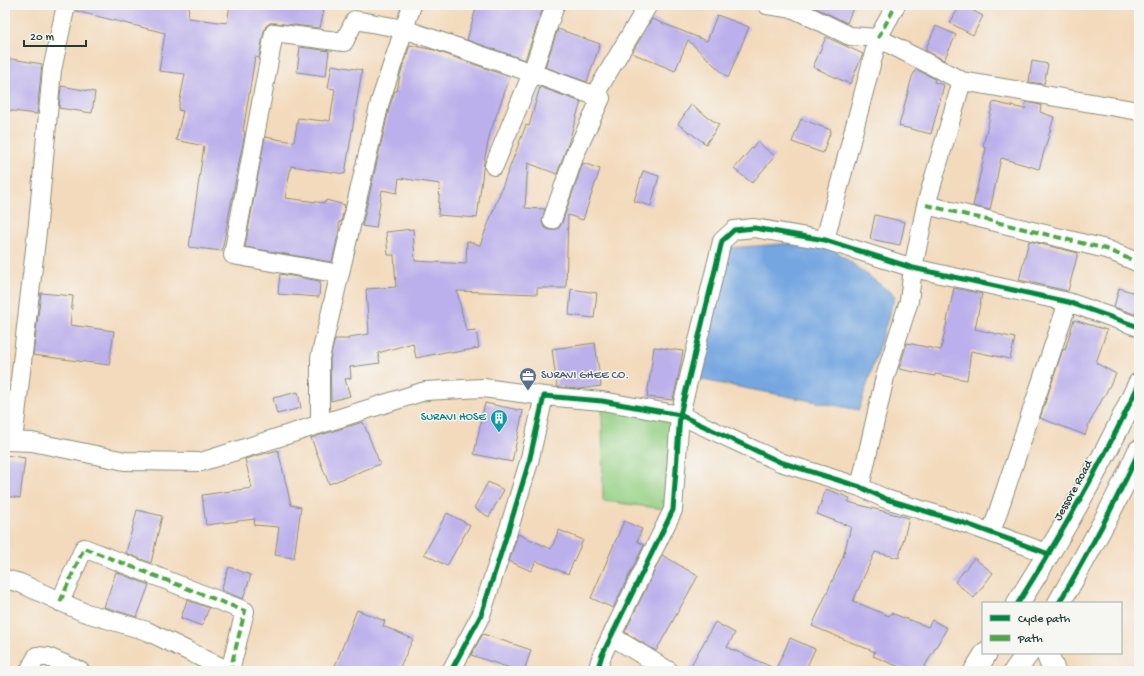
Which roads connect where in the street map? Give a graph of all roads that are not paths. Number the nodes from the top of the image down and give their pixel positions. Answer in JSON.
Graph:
{"nodes":[{"id":1,"x":66,"y":5,"type":"edge"},
{"id":2,"x":412,"y":5,"type":"edge"},
{"id":3,"x":555,"y":5,"type":"edge"},
{"id":4,"x":648,"y":5,"type":"edge"},
{"id":5,"x":767,"y":5,"type":"edge"},
{"id":6,"x":896,"y":5,"type":"edge"},
{"id":7,"x":404,"y":29,"type":"junction"},
{"id":8,"x":878,"y":38,"type":"junction"},
{"id":9,"x":532,"y":73,"type":"junction"},
{"id":10,"x":962,"y":81,"type":"junction"},
{"id":11,"x":594,"y":96,"type":"junction"},
{"id":12,"x":1139,"y":111,"type":"edge"},
{"id":13,"x":494,"y":166,"type":"dead end"},
{"id":14,"x":926,"y":205,"type":"junction"},
{"id":15,"x":552,"y":220,"type":"dead end"},
{"id":16,"x":825,"y":240,"type":"junction"},
{"id":17,"x":1139,"y":263,"type":"edge"},
{"id":18,"x":913,"y":268,"type":"junction"},
{"id":19,"x":340,"y":274,"type":"junction"},
{"id":20,"x":1068,"y":302,"type":"junction"},
{"id":21,"x":1139,"y":327,"type":"edge"},
{"id":22,"x":1139,"y":384,"type":"edge"},
{"id":23,"x":544,"y":396,"type":"junction"},
{"id":24,"x":680,"y":415,"type":"junction"},
{"id":25,"x":320,"y":424,"type":"junction"},
{"id":26,"x":9,"y":441,"type":"edge"},
{"id":27,"x":1139,"y":451,"type":"edge"},
{"id":28,"x":860,"y":487,"type":"junction"},
{"id":29,"x":991,"y":533,"type":"junction"},
{"id":30,"x":1049,"y":554,"type":"junction"},
{"id":31,"x":5,"y":579,"type":"edge"},
{"id":32,"x":60,"y":602,"type":"junction"},
{"id":33,"x":1019,"y":602,"type":"edge"},
{"id":34,"x":1060,"y":602,"type":"edge"},
{"id":35,"x":611,"y":636,"type":"junction"},
{"id":36,"x":985,"y":654,"type":"edge"},
{"id":37,"x":1027,"y":654,"type":"edge"},
{"id":38,"x":1047,"y":654,"type":"edge"},
{"id":39,"x":29,"y":671,"type":"edge"},
{"id":40,"x":80,"y":671,"type":"edge"},
{"id":41,"x":229,"y":671,"type":"edge"},
{"id":42,"x":451,"y":671,"type":"edge"},
{"id":43,"x":597,"y":671,"type":"edge"},
{"id":44,"x":669,"y":671,"type":"edge"},
{"id":45,"x":974,"y":671,"type":"edge"},
{"id":46,"x":1016,"y":671,"type":"edge"},
{"id":47,"x":1054,"y":671,"type":"edge"}],
"edges":[{"from":1,"to":26,"type":"street"},
{"from":2,"to":7,"type":"street"},
{"from":3,"to":9,"type":"street"},
{"from":4,"to":11,"type":"street"},
{"from":5,"to":8,"type":"street"},
{"from":6,"to":8,"type":"street"},
{"from":7,"to":9,"type":"street"},
{"from":7,"to":19,"type":"street"},
{"from":7,"to":19,"type":"street"},
{"from":8,"to":10,"type":"street"},
{"from":8,"to":16,"type":"street"},
{"from":9,"to":11,"type":"street"},
{"from":9,"to":13,"type":"street"},
{"from":10,"to":12,"type":"street"},
{"from":10,"to":14,"type":"street"},
{"from":11,"to":15,"type":"street"},
{"from":14,"to":17,"type":"street"},
{"from":14,"to":18,"type":"street"},
{"from":16,"to":18,"type":"street"},
{"from":16,"to":24,"type":"street"},
{"from":18,"to":20,"type":"street"},
{"from":18,"to":28,"type":"street"},
{"from":19,"to":25,"type":"street"},
{"from":20,"to":21,"type":"street"},
{"from":20,"to":29,"type":"street"},
{"from":22,"to":30,"type":"main road","name":"Jessore Road"},
{"from":23,"to":24,"type":"street"},
{"from":23,"to":25,"type":"street"},
{"from":23,"to":42,"type":"street"},
{"from":24,"to":28,"type":"street"},
{"from":24,"to":35,"type":"street"},
{"from":25,"to":26,"type":"street"},
{"from":27,"to":34,"type":"main road"},
{"from":28,"to":29,"type":"street"},
{"from":29,"to":30,"type":"street"},
{"from":30,"to":33,"type":"main road","name":"Jessore Road"},
{"from":31,"to":32,"type":"street"},
{"from":32,"to":41,"type":"street"},
{"from":32,"to":41,"type":"street"},
{"from":35,"to":43,"type":"street"},
{"from":35,"to":44,"type":"street"},
{"from":36,"to":45,"type":"main road"},
{"from":37,"to":46,"type":"main road"},
{"from":38,"to":47,"type":"main road"},
{"from":39,"to":40,"type":"street"}]}
